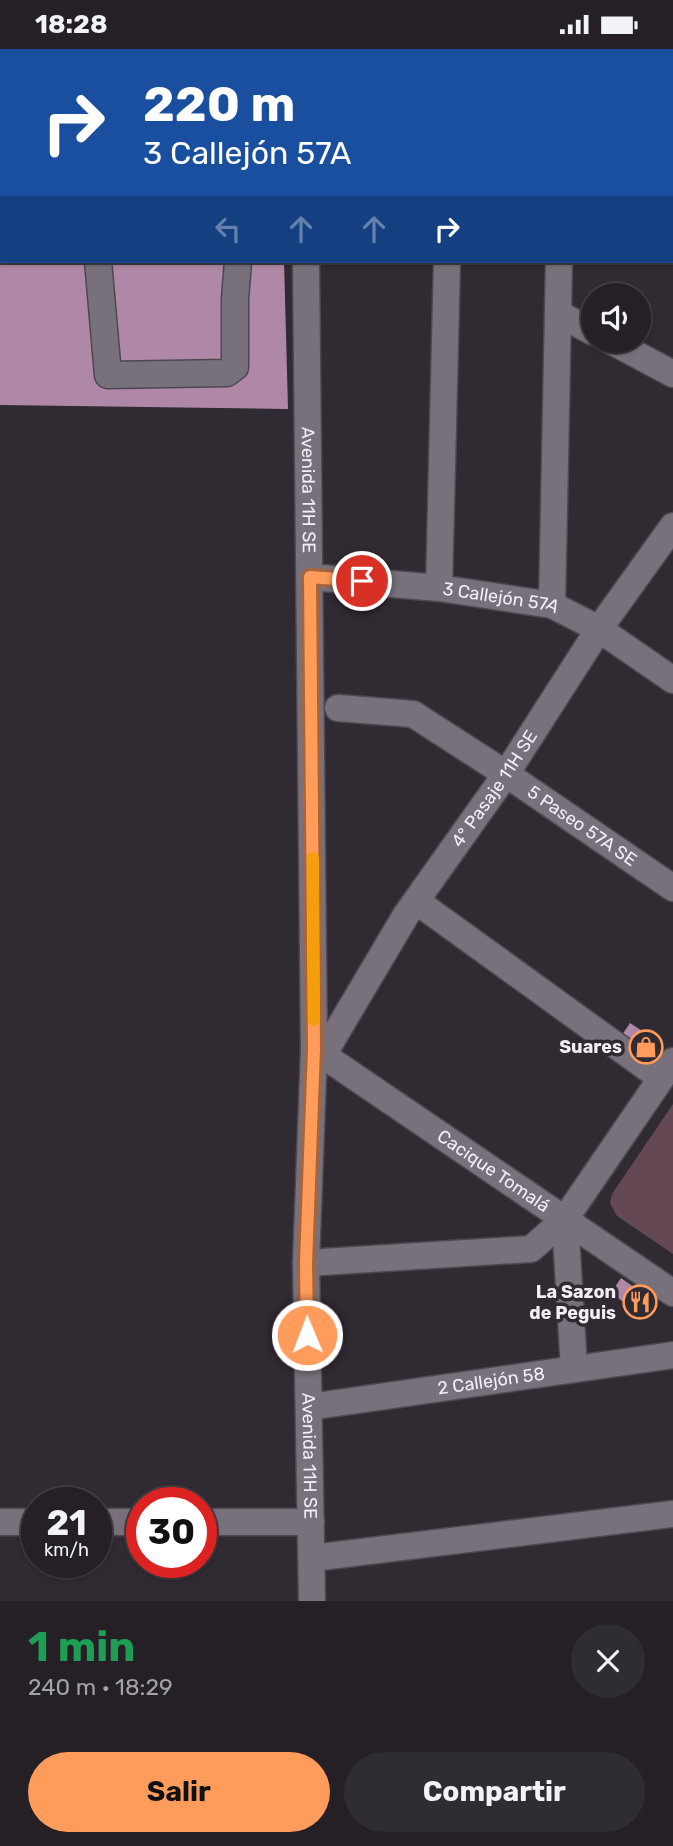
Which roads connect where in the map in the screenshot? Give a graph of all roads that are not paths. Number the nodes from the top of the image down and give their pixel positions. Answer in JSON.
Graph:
{"nodes":[{"id":1,"x":97,"y":263,"type":"edge"},
{"id":2,"x":238,"y":263,"type":"edge"},
{"id":3,"x":306,"y":263,"type":"edge"},
{"id":4,"x":447,"y":263,"type":"edge"},
{"id":5,"x":559,"y":263,"type":"edge"},
{"id":6,"x":559,"y":314,"type":"junction"},
{"id":7,"x":581,"y":326,"type":"edge"},
{"id":8,"x":634,"y":353,"type":"edge"},
{"id":9,"x":673,"y":374,"type":"edge"},
{"id":10,"x":673,"y":526,"type":"edge"},
{"id":11,"x":310,"y":577,"type":"junction"},
{"id":12,"x":439,"y":589,"type":"junction"},
{"id":13,"x":552,"y":604,"type":"junction"},
{"id":14,"x":599,"y":629,"type":"junction"},
{"id":15,"x":673,"y":680,"type":"edge"},
{"id":16,"x":338,"y":708,"type":"dead end"},
{"id":17,"x":506,"y":774,"type":"junction"},
{"id":18,"x":673,"y":888,"type":"edge"},
{"id":19,"x":416,"y":901,"type":"junction"},
{"id":20,"x":318,"y":1052,"type":"junction"},
{"id":21,"x":667,"y":1069,"type":"edge"},
{"id":22,"x":565,"y":1219,"type":"junction"},
{"id":23,"x":306,"y":1263,"type":"junction"},
{"id":24,"x":673,"y":1293,"type":"edge"},
{"id":25,"x":673,"y":1355,"type":"edge"},
{"id":26,"x":574,"y":1369,"type":"junction"},
{"id":27,"x":309,"y":1406,"type":"junction"},
{"id":28,"x":673,"y":1514,"type":"edge"},
{"id":29,"x":0,"y":1522,"type":"edge"},
{"id":30,"x":21,"y":1522,"type":"edge"},
{"id":31,"x":217,"y":1522,"type":"edge"},
{"id":32,"x":311,"y":1522,"type":"junction"},
{"id":33,"x":312,"y":1559,"type":"junction"},
{"id":34,"x":312,"y":1601,"type":"edge"}],
"edges":[{"from":1,"to":2,"type":"street"},
{"from":3,"to":11,"type":"street","name":"Avenida 11H SE"},
{"from":4,"to":12,"type":"street"},
{"from":5,"to":6,"type":"street"},
{"from":6,"to":7,"type":"street"},
{"from":6,"to":13,"type":"street"},
{"from":8,"to":9,"type":"street"},
{"from":10,"to":14,"type":"street","name":"4° Pasaje 11H SE"},
{"from":11,"to":12,"type":"street","name":"3 Callejón 57A"},
{"from":11,"to":20,"type":"street","name":"Avenida 11H SE"},
{"from":12,"to":13,"type":"street","name":"3 Callejón 57A"},
{"from":13,"to":14,"type":"street","name":"3 Callejón 57A"},
{"from":14,"to":15,"type":"street","name":"3 Callejón 57A"},
{"from":14,"to":17,"type":"street","name":"4° Pasaje 11H SE"},
{"from":16,"to":17,"type":"street","name":"5 Paseo 57A SE"},
{"from":17,"to":18,"type":"street","name":"5 Paseo 57A SE"},
{"from":17,"to":19,"type":"street","name":"4° Pasaje 11H SE"},
{"from":19,"to":20,"type":"street","name":"4° Pasaje 11H SE"},
{"from":19,"to":21,"type":"street"},
{"from":20,"to":22,"type":"street","name":"Cacique Tomalá"},
{"from":20,"to":23,"type":"street","name":"Avenida 11H SE"},
{"from":21,"to":22,"type":"street"},
{"from":22,"to":23,"type":"street"},
{"from":22,"to":24,"type":"street","name":"Cacique Tomalá"},
{"from":22,"to":26,"type":"street"},
{"from":23,"to":27,"type":"street","name":"Avenida 11H SE"},
{"from":25,"to":26,"type":"street","name":"2 Callejón 58"},
{"from":26,"to":27,"type":"street","name":"2 Callejón 58"},
{"from":27,"to":32,"type":"street","name":"Avenida 11H SE"},
{"from":28,"to":33,"type":"street"},
{"from":29,"to":30,"type":"street"},
{"from":31,"to":32,"type":"street"},
{"from":32,"to":33,"type":"street","name":"Avenida 11H SE"},
{"from":33,"to":34,"type":"street","name":"Avenida 11H SE"}]}
